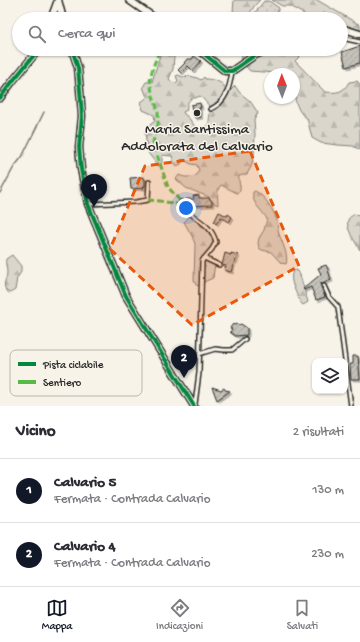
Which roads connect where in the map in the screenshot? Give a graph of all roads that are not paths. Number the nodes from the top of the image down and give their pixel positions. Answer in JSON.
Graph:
{"nodes":[{"id":1,"x":58,"y":0,"type":"edge"},
{"id":2,"x":129,"y":0,"type":"edge"},
{"id":3,"x":54,"y":12,"type":"edge"},
{"id":4,"x":61,"y":12,"type":"edge"},
{"id":5,"x":146,"y":12,"type":"edge"},
{"id":6,"x":348,"y":30,"type":"edge"},
{"id":7,"x":360,"y":34,"type":"edge"},
{"id":8,"x":348,"y":39,"type":"edge"},
{"id":9,"x":360,"y":42,"type":"edge"},
{"id":10,"x":33,"y":56,"type":"edge"},
{"id":11,"x":74,"y":56,"type":"edge"},
{"id":12,"x":207,"y":56,"type":"edge"},
{"id":13,"x":254,"y":56,"type":"edge"},
{"id":14,"x":232,"y":71,"type":"junction"},
{"id":15,"x":0,"y":98,"type":"edge"},
{"id":16,"x":211,"y":109,"type":"dead end"},
{"id":17,"x":149,"y":182,"type":"dead end"},
{"id":18,"x":181,"y":202,"type":"dead end"},
{"id":19,"x":88,"y":204,"type":"junction"},
{"id":20,"x":204,"y":258,"type":"junction"},
{"id":21,"x":219,"y":265,"type":"dead end"},
{"id":22,"x":324,"y":286,"type":"dead end"},
{"id":23,"x":246,"y":339,"type":"dead end"},
{"id":24,"x":199,"y":354,"type":"junction"},
{"id":25,"x":194,"y":406,"type":"edge"},
{"id":26,"x":351,"y":406,"type":"edge"}],
"edges":[{"from":1,"to":3,"type":"street"},
{"from":1,"to":4,"type":"street"},
{"from":2,"to":5,"type":"street"},
{"from":6,"to":7,"type":"street"},
{"from":8,"to":9,"type":"lane"},
{"from":10,"to":15,"type":"street"},
{"from":11,"to":19,"type":"street"},
{"from":12,"to":14,"type":"street"},
{"from":13,"to":14,"type":"street"},
{"from":14,"to":16,"type":"lane"},
{"from":17,"to":19,"type":"lane"},
{"from":18,"to":20,"type":"lane"},
{"from":19,"to":25,"type":"street"},
{"from":20,"to":21,"type":"lane"},
{"from":20,"to":24,"type":"lane"},
{"from":22,"to":26,"type":"lane"},
{"from":23,"to":24,"type":"lane"},
{"from":24,"to":25,"type":"lane"}]}
